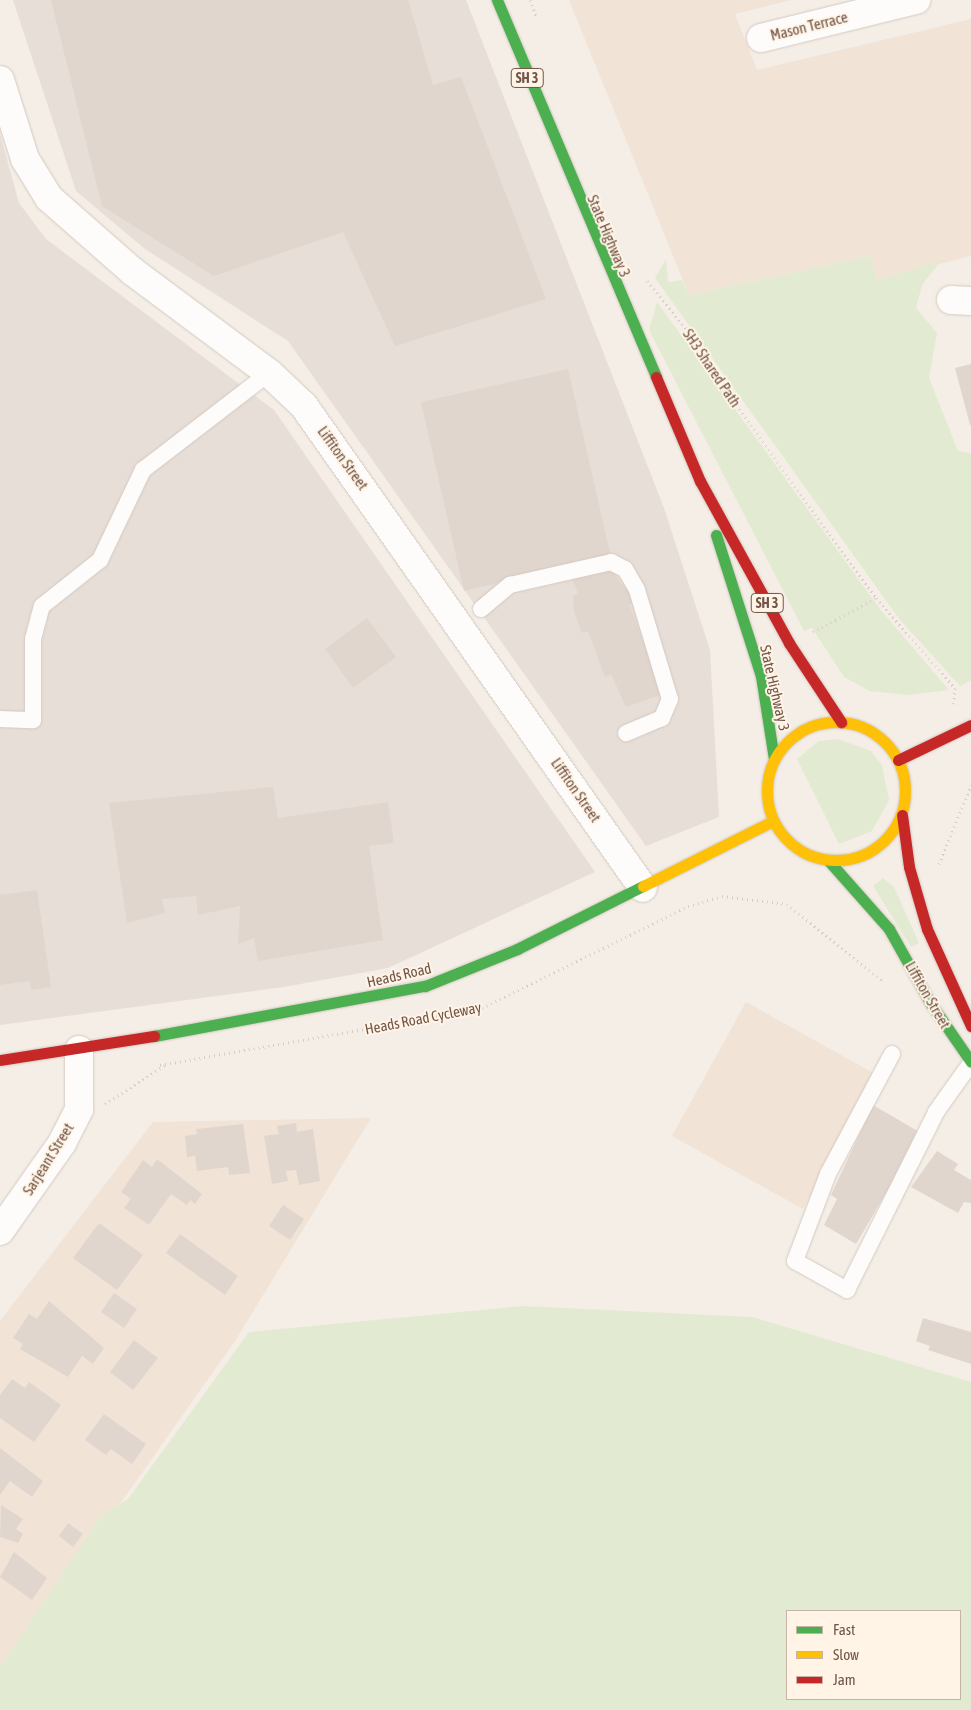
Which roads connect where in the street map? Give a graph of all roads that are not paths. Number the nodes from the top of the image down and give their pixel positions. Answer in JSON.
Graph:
{"nodes":[{"id":1,"x":497,"y":0,"type":"edge"},
{"id":2,"x":916,"y":0,"type":"edge"},
{"id":3,"x":761,"y":38,"type":"dead end"},
{"id":4,"x":0,"y":80,"type":"edge"},
{"id":5,"x":269,"y":373,"type":"junction"},
{"id":6,"x":700,"y":481,"type":"junction"},
{"id":7,"x":480,"y":609,"type":"dead end"},
{"id":8,"x":0,"y":719,"type":"edge"},
{"id":9,"x":841,"y":722,"type":"junction"},
{"id":10,"x":971,"y":725,"type":"edge"},
{"id":11,"x":626,"y":732,"type":"dead end"},
{"id":12,"x":774,"y":759,"type":"junction"},
{"id":13,"x":898,"y":760,"type":"junction"},
{"id":14,"x":902,"y":814,"type":"junction"},
{"id":15,"x":773,"y":821,"type":"junction"},
{"id":16,"x":828,"y":860,"type":"junction"},
{"id":17,"x":644,"y":888,"type":"junction"},
{"id":18,"x":971,"y":1026,"type":"edge"},
{"id":19,"x":79,"y":1050,"type":"junction"},
{"id":20,"x":892,"y":1054,"type":"dead end"},
{"id":21,"x":0,"y":1060,"type":"edge"},
{"id":22,"x":971,"y":1062,"type":"edge"},
{"id":23,"x":0,"y":1231,"type":"edge"}],
"edges":[{"from":1,"to":6,"type":"main road","name":"State Highway 3","number":"SH 3"},
{"from":2,"to":3,"type":"street","name":"Mason Terrace"},
{"from":4,"to":5,"type":"street","name":"Liffiton Street"},
{"from":5,"to":8,"type":"lane"},
{"from":5,"to":17,"type":"street","name":"Liffiton Street"},
{"from":6,"to":9,"type":"main road","name":"State Highway 3","number":"SH 3"},
{"from":6,"to":12,"type":"main road","name":"State Highway 3","number":"SH 3"},
{"from":7,"to":11,"type":"lane"},
{"from":9,"to":12,"type":"main road"},
{"from":9,"to":13,"type":"main road","number":"SH 3"},
{"from":10,"to":13,"type":"main road"},
{"from":12,"to":15,"type":"main road","number":"SH 3"},
{"from":13,"to":14,"type":"main road","number":"SH 3"},
{"from":14,"to":16,"type":"main road","number":"SH 3"},
{"from":14,"to":18,"type":"main road","name":"Liffiton Street","number":"SH 3"},
{"from":15,"to":16,"type":"main road","number":"SH 3"},
{"from":15,"to":17,"type":"main road","name":"Heads Road"},
{"from":16,"to":22,"type":"main road","name":"Liffiton Street","number":"SH 3"},
{"from":17,"to":19,"type":"main road","name":"Heads Road"},
{"from":19,"to":21,"type":"main road","name":"Heads Road"},
{"from":19,"to":23,"type":"street","name":"Sarjeant Street"},
{"from":20,"to":22,"type":"lane"}]}
